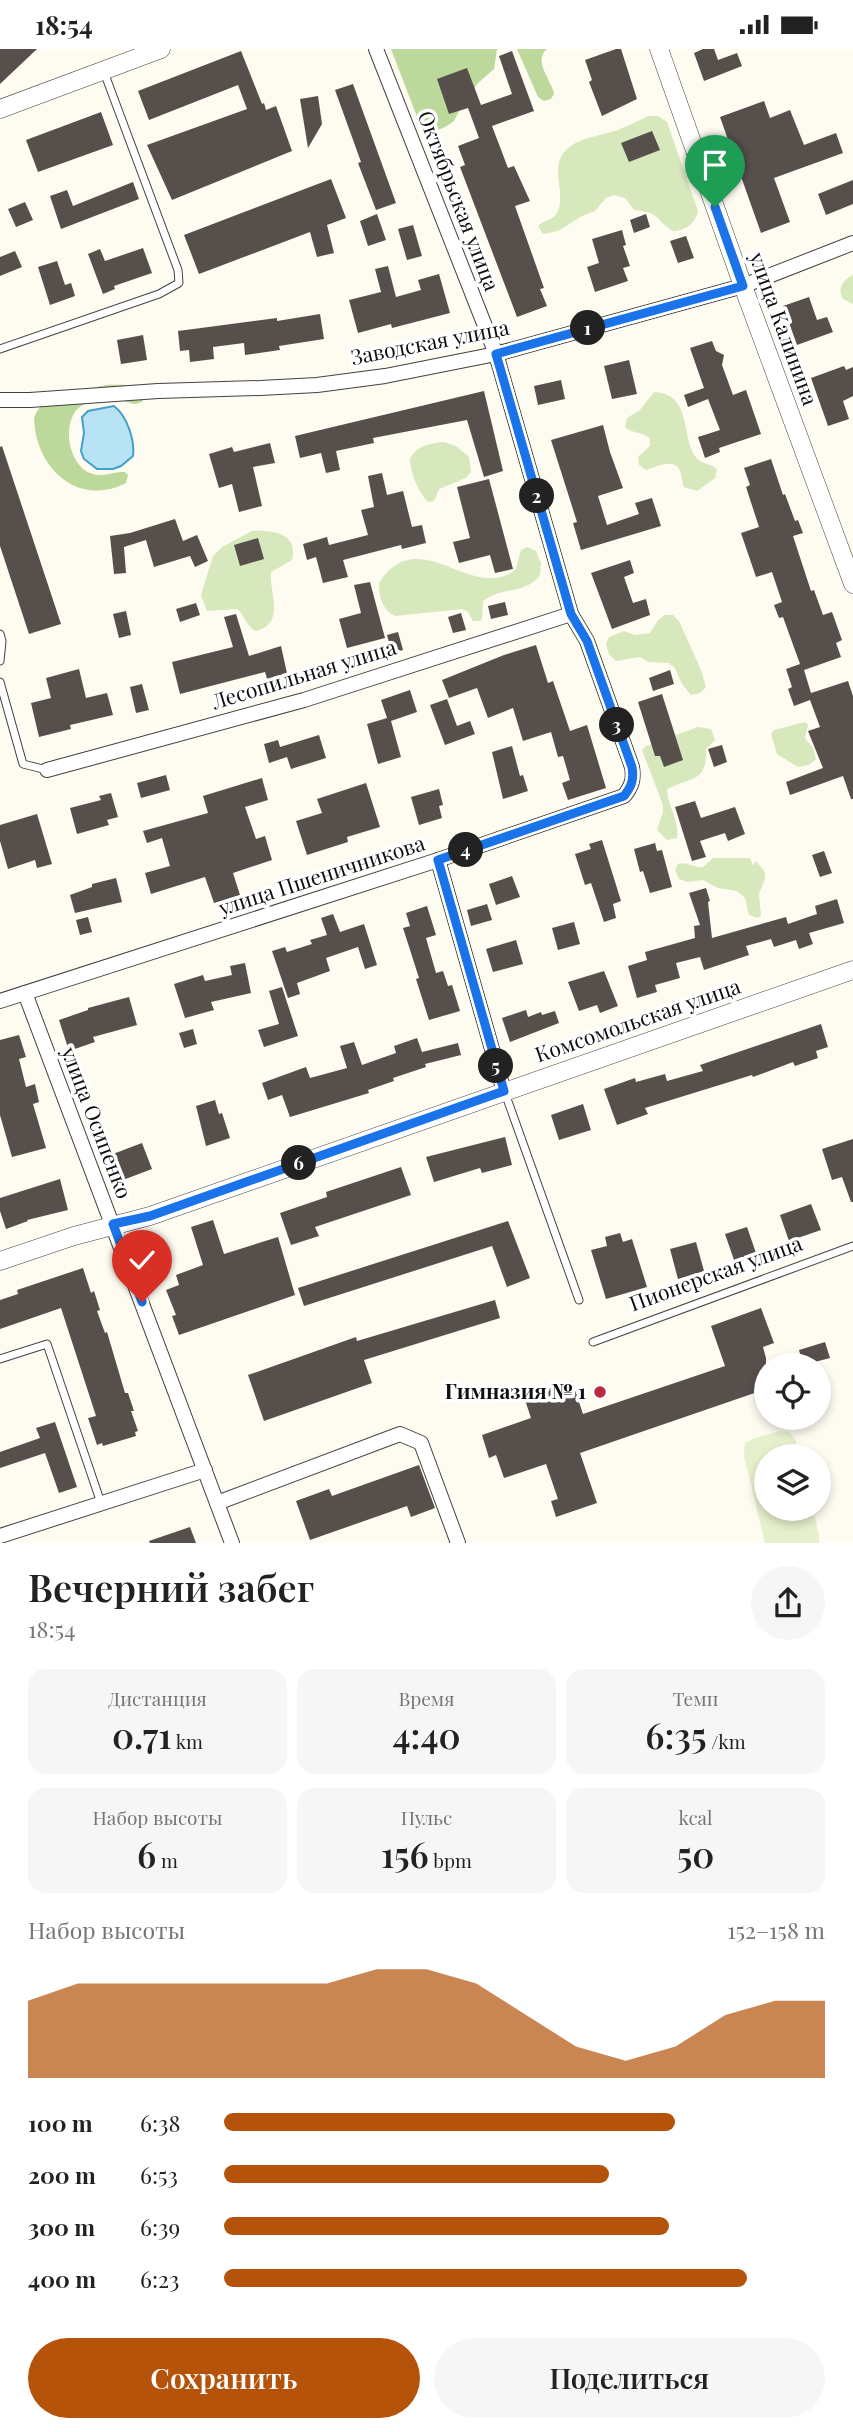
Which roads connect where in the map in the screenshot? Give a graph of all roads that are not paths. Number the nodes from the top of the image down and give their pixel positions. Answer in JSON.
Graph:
{"nodes":[{"id":1,"x":161,"y":49,"type":"edge"},
{"id":2,"x":376,"y":49,"type":"edge"},
{"id":3,"x":659,"y":49,"type":"edge"},
{"id":4,"x":103,"y":69,"type":"junction"},
{"id":5,"x":0,"y":109,"type":"edge"},
{"id":6,"x":853,"y":243,"type":"edge"},
{"id":7,"x":743,"y":286,"type":"junction"},
{"id":8,"x":0,"y":349,"type":"edge"},
{"id":9,"x":496,"y":354,"type":"junction"},
{"id":10,"x":0,"y":400,"type":"edge"},
{"id":11,"x":853,"y":584,"type":"edge"},
{"id":12,"x":571,"y":614,"type":"junction"},
{"id":13,"x":0,"y":634,"type":"edge"},
{"id":14,"x":0,"y":661,"type":"edge"},
{"id":15,"x":0,"y":682,"type":"edge"},
{"id":16,"x":632,"y":767,"type":"joint"},
{"id":17,"x":47,"y":770,"type":"joint"},
{"id":18,"x":438,"y":860,"type":"junction"},
{"id":19,"x":853,"y":970,"type":"edge"},
{"id":20,"x":24,"y":993,"type":"junction"},
{"id":21,"x":0,"y":1001,"type":"edge"},
{"id":22,"x":504,"y":1091,"type":"junction"},
{"id":23,"x":113,"y":1224,"type":"junction"},
{"id":24,"x":853,"y":1246,"type":"edge"},
{"id":25,"x":0,"y":1261,"type":"edge"},
{"id":26,"x":579,"y":1300,"type":"dead end"},
{"id":27,"x":593,"y":1342,"type":"dead end"},
{"id":28,"x":0,"y":1359,"type":"edge"},
{"id":29,"x":205,"y":1470,"type":"junction"},
{"id":30,"x":102,"y":1503,"type":"junction"},
{"id":31,"x":217,"y":1503,"type":"junction"},
{"id":32,"x":0,"y":1536,"type":"edge"},
{"id":33,"x":232,"y":1543,"type":"edge"},
{"id":34,"x":458,"y":1543,"type":"edge"}],
"edges":[{"from":1,"to":4,"type":"street"},
{"from":2,"to":9,"type":"street","name":"Октябрьская улица"},
{"from":3,"to":7,"type":"street","name":"улица Калинина"},
{"from":4,"to":5,"type":"street"},
{"from":4,"to":8,"type":"lane"},
{"from":6,"to":7,"type":"street","name":"Заводская улица"},
{"from":7,"to":9,"type":"street","name":"Заводская улица"},
{"from":7,"to":11,"type":"street","name":"улица Калинина"},
{"from":9,"to":10,"type":"street","name":"Заводская улица"},
{"from":9,"to":12,"type":"street","name":"Октябрьская улица"},
{"from":12,"to":16,"type":"street","name":"Октябрьская улица"},
{"from":12,"to":17,"type":"street","name":"Лесопильная улица"},
{"from":13,"to":14,"type":"lane"},
{"from":15,"to":17,"type":"lane"},
{"from":16,"to":18,"type":"street","name":"улица Пшеничникова"},
{"from":18,"to":20,"type":"street","name":"улица Пшеничникова"},
{"from":18,"to":22,"type":"street"},
{"from":19,"to":22,"type":"street","name":"Комсомольская улица"},
{"from":20,"to":21,"type":"street","name":"улица Пшеничникова"},
{"from":20,"to":23,"type":"street","name":"улица Осипенко"},
{"from":22,"to":23,"type":"street","name":"Комсомольская улица"},
{"from":22,"to":26,"type":"lane"},
{"from":23,"to":25,"type":"street","name":"Комсомольская улица"},
{"from":23,"to":29,"type":"street","name":"улица Осипенко"},
{"from":24,"to":27,"type":"lane","name":"Пионерская улица"},
{"from":28,"to":30,"type":"lane"},
{"from":29,"to":30,"type":"street"},
{"from":29,"to":31,"type":"street","name":"улица Осипенко"},
{"from":30,"to":32,"type":"street"},
{"from":31,"to":33,"type":"street","name":"улица Осипенко"},
{"from":31,"to":34,"type":"street"}]}
